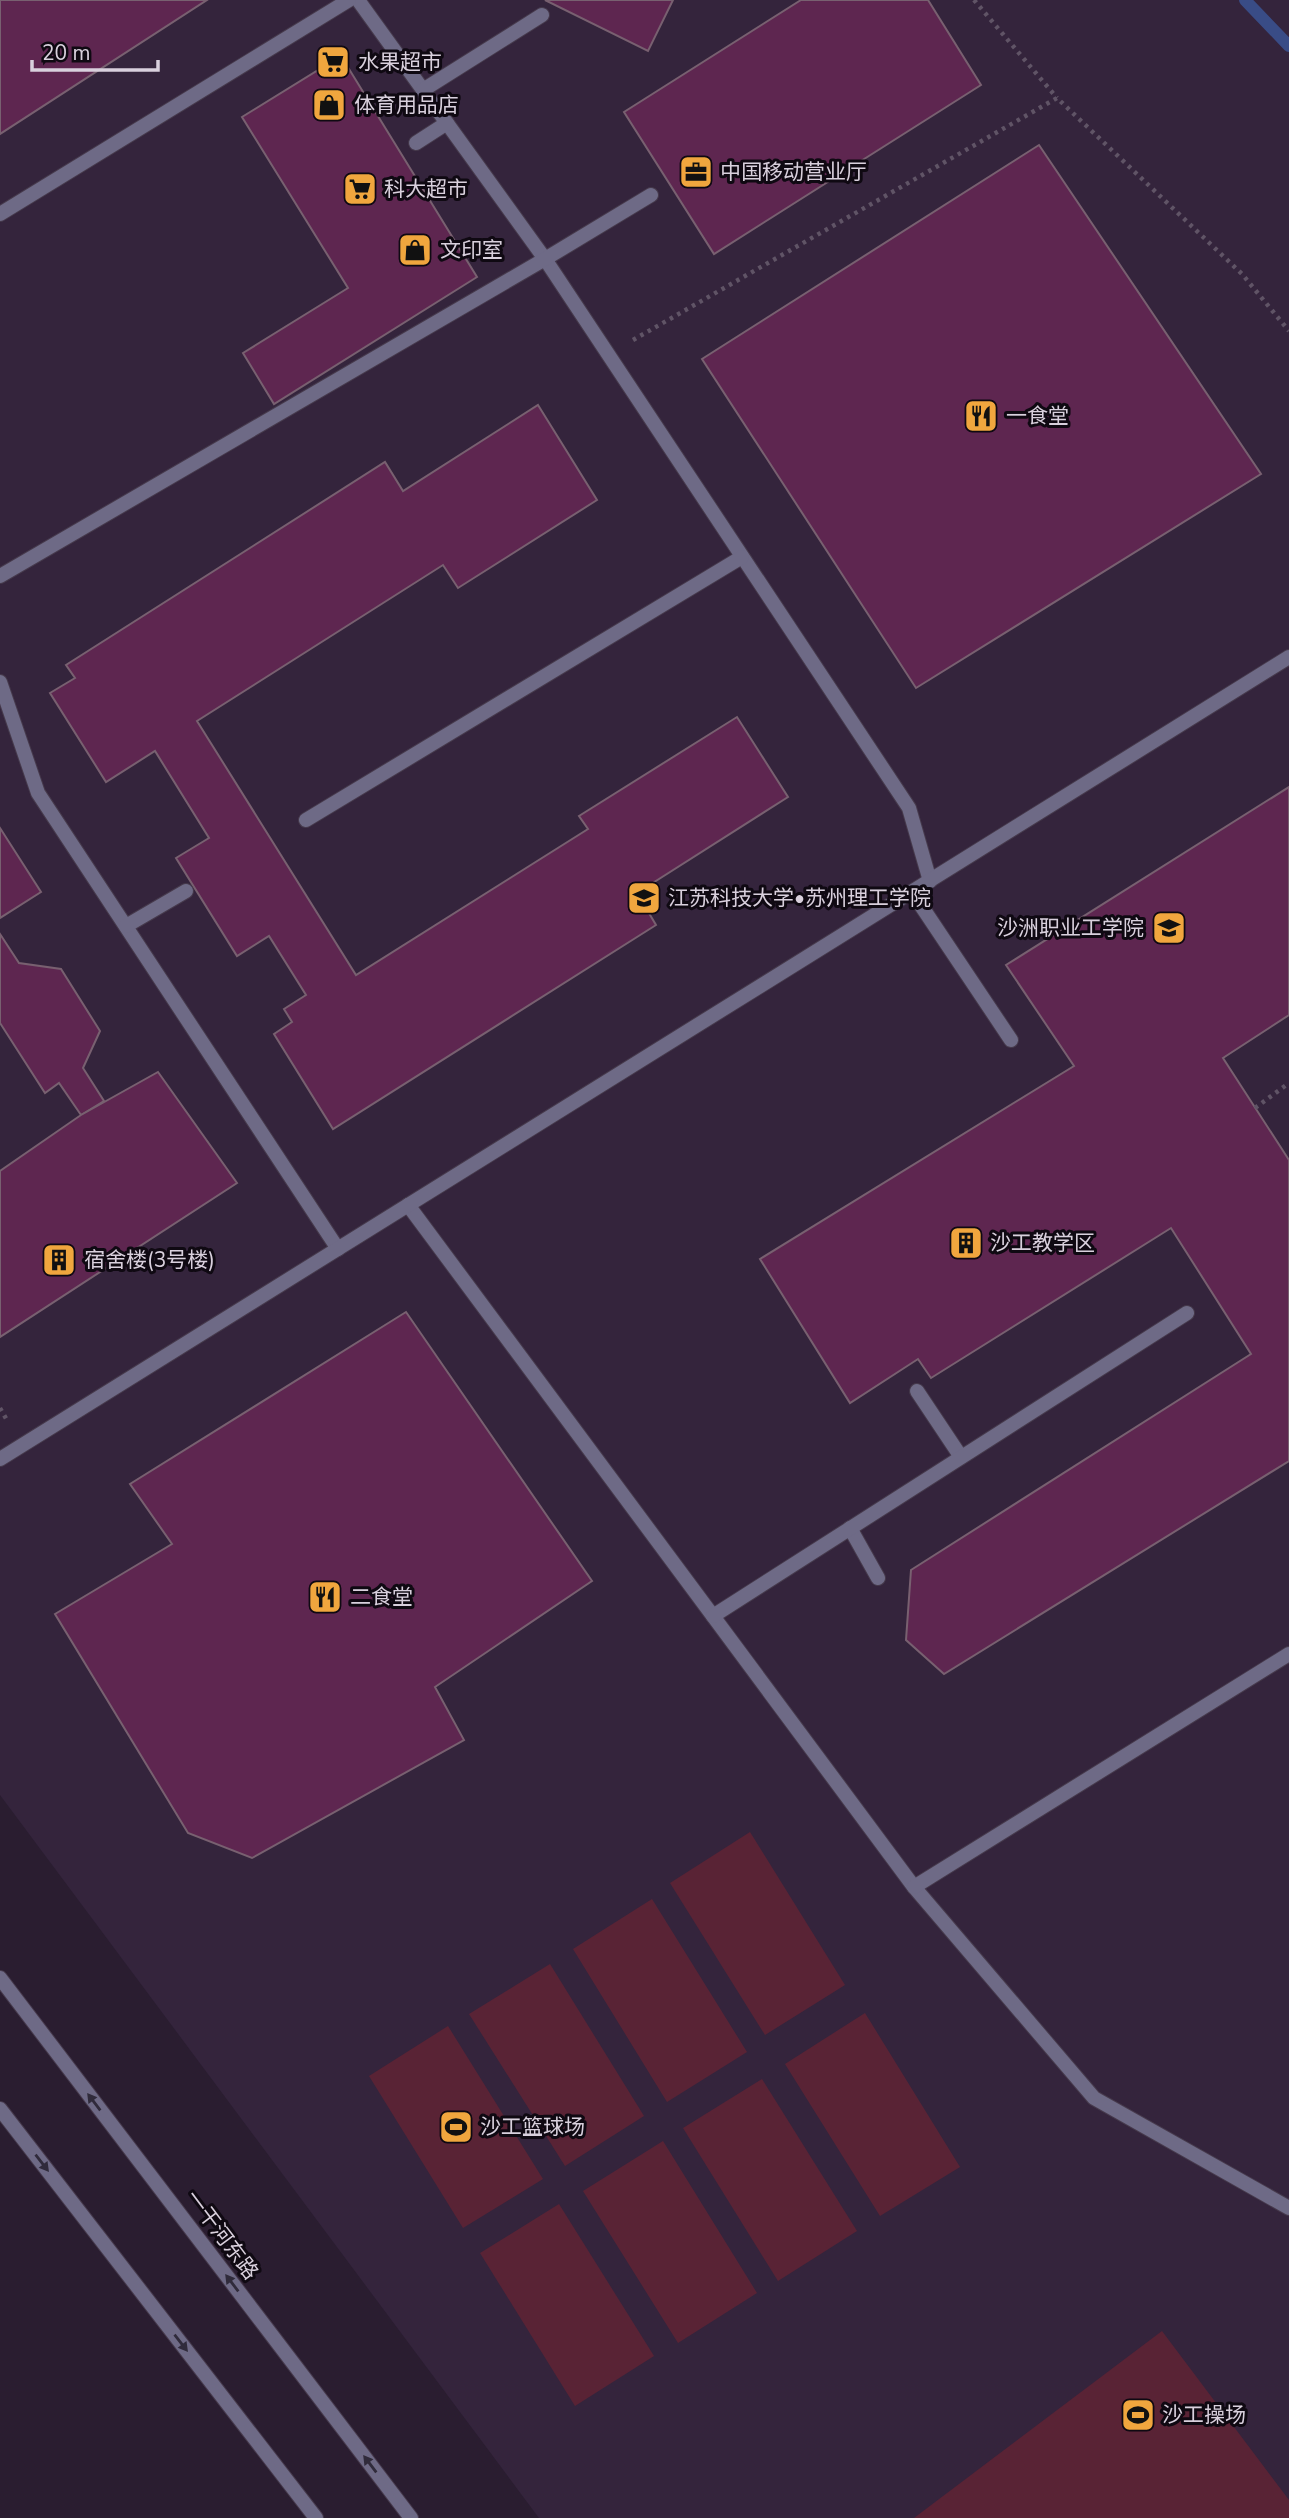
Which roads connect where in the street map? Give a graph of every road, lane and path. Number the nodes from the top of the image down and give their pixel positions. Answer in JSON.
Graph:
{"nodes":[{"id":1,"x":349,"y":0,"type":"edge"},
{"id":2,"x":358,"y":0,"type":"edge"},
{"id":3,"x":974,"y":0,"type":"edge"},
{"id":4,"x":542,"y":15,"type":"dead end"},
{"id":5,"x":423,"y":90,"type":"junction"},
{"id":6,"x":1057,"y":98,"type":"junction"},
{"id":7,"x":447,"y":123,"type":"junction"},
{"id":8,"x":416,"y":143,"type":"dead end"},
{"id":9,"x":651,"y":195,"type":"dead end"},
{"id":10,"x":0,"y":214,"type":"edge"},
{"id":11,"x":545,"y":259,"type":"junction"},
{"id":12,"x":1289,"y":331,"type":"edge"},
{"id":13,"x":608,"y":354,"type":"junction"},
{"id":14,"x":742,"y":557,"type":"junction"},
{"id":15,"x":0,"y":576,"type":"edge"},
{"id":16,"x":1289,"y":657,"type":"edge"},
{"id":17,"x":0,"y":682,"type":"edge"},
{"id":18,"x":306,"y":820,"type":"dead end"},
{"id":19,"x":930,"y":881,"type":"junction"},
{"id":20,"x":186,"y":891,"type":"dead end"},
{"id":21,"x":912,"y":892,"type":"junction"},
{"id":22,"x":126,"y":926,"type":"junction"},
{"id":23,"x":1011,"y":1040,"type":"dead end"},
{"id":24,"x":1289,"y":1083,"type":"edge"},
{"id":25,"x":1255,"y":1108,"type":"dead end"},
{"id":26,"x":408,"y":1205,"type":"junction"},
{"id":27,"x":338,"y":1249,"type":"junction"},
{"id":28,"x":1187,"y":1313,"type":"dead end"},
{"id":29,"x":917,"y":1391,"type":"dead end"},
{"id":30,"x":961,"y":1457,"type":"junction"},
{"id":31,"x":0,"y":1459,"type":"edge"},
{"id":32,"x":850,"y":1528,"type":"junction"},
{"id":33,"x":878,"y":1578,"type":"dead end"},
{"id":34,"x":713,"y":1616,"type":"junction"},
{"id":35,"x":1289,"y":1654,"type":"edge"},
{"id":36,"x":914,"y":1886,"type":"junction"},
{"id":37,"x":0,"y":1978,"type":"edge"},
{"id":38,"x":0,"y":2109,"type":"edge"},
{"id":39,"x":1289,"y":2208,"type":"edge"},
{"id":40,"x":316,"y":2518,"type":"edge"},
{"id":41,"x":411,"y":2518,"type":"edge"}],
"edges":[{"from":1,"to":10,"type":"street"},
{"from":2,"to":5,"type":"street"},
{"from":3,"to":6,"type":"path"},
{"from":4,"to":5,"type":"street"},
{"from":5,"to":7,"type":"street"},
{"from":6,"to":12,"type":"path"},
{"from":6,"to":13,"type":"path"},
{"from":7,"to":8,"type":"street"},
{"from":7,"to":11,"type":"street"},
{"from":9,"to":11,"type":"street"},
{"from":11,"to":13,"type":"street"},
{"from":11,"to":15,"type":"street"},
{"from":13,"to":14,"type":"street"},
{"from":14,"to":18,"type":"street"},
{"from":14,"to":19,"type":"street"},
{"from":16,"to":19,"type":"street"},
{"from":17,"to":22,"type":"street"},
{"from":19,"to":21,"type":"street"},
{"from":20,"to":22,"type":"street"},
{"from":21,"to":23,"type":"street"},
{"from":21,"to":26,"type":"street"},
{"from":22,"to":27,"type":"street"},
{"from":24,"to":25,"type":"path"},
{"from":26,"to":27,"type":"street"},
{"from":26,"to":34,"type":"street"},
{"from":27,"to":31,"type":"street"},
{"from":28,"to":30,"type":"street"},
{"from":29,"to":30,"type":"street"},
{"from":30,"to":32,"type":"street"},
{"from":32,"to":33,"type":"street"},
{"from":32,"to":34,"type":"street"},
{"from":34,"to":36,"type":"street"},
{"from":35,"to":36,"type":"street"},
{"from":36,"to":39,"type":"street"},
{"from":41,"to":37,"type":"street","name":"一干河东路","one_way":true},
{"from":38,"to":40,"type":"street","one_way":true}]}
